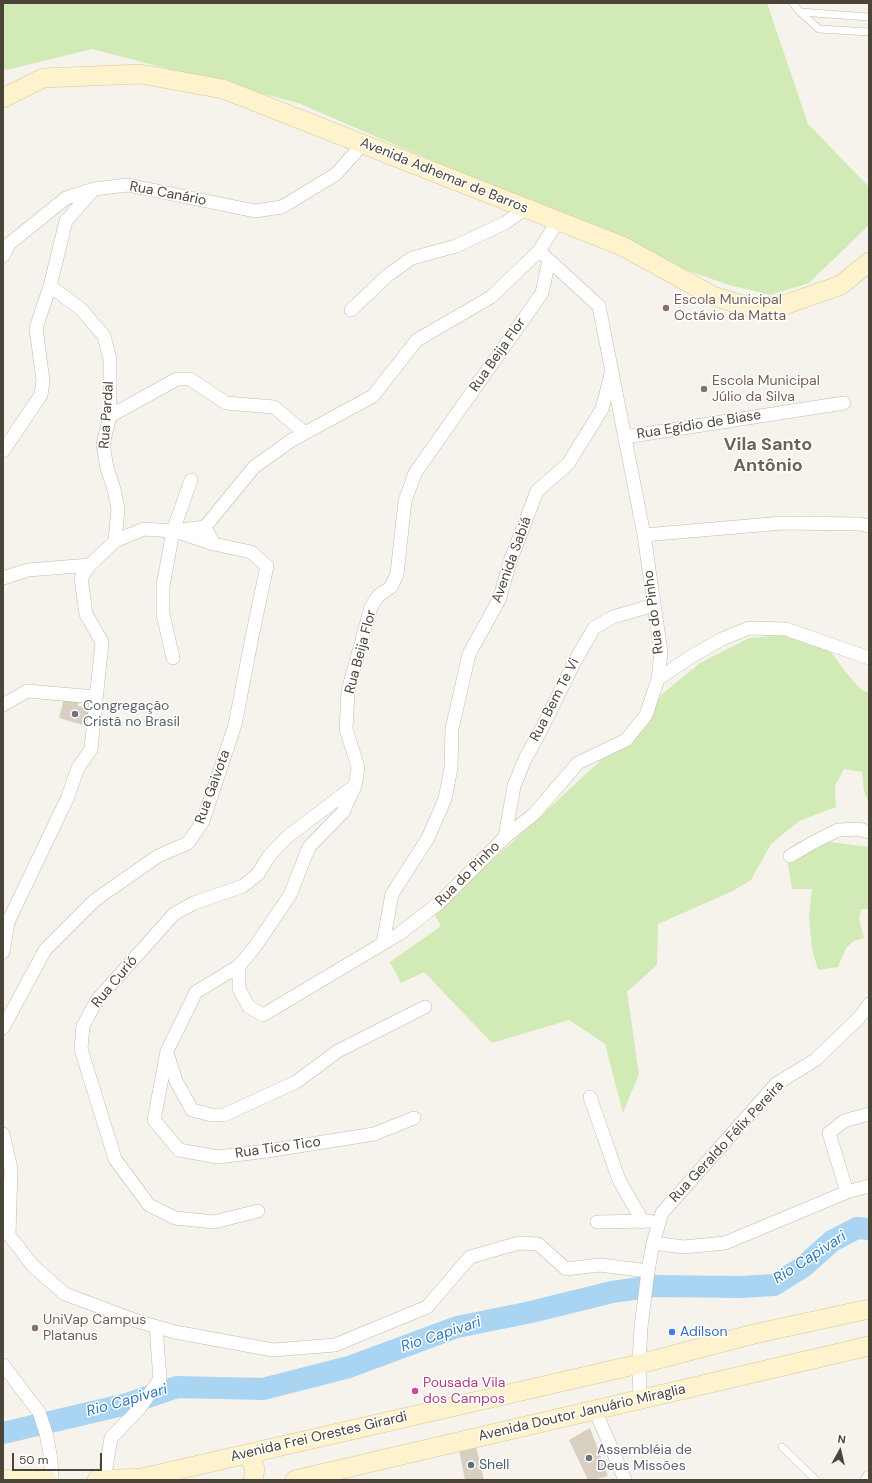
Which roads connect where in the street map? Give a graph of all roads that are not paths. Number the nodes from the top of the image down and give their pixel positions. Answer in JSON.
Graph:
{"nodes":[{"id":1,"x":793,"y":3,"type":"edge"},
{"id":2,"x":800,"y":12,"type":"junction"},
{"id":3,"x":869,"y":17,"type":"edge"},
{"id":4,"x":869,"y":32,"type":"edge"},
{"id":5,"x":3,"y":98,"type":"edge"},
{"id":6,"x":363,"y":144,"type":"junction"},
{"id":7,"x":94,"y":190,"type":"junction"},
{"id":8,"x":526,"y":208,"type":"junction"},
{"id":9,"x":558,"y":221,"type":"junction"},
{"id":10,"x":539,"y":251,"type":"junction"},
{"id":11,"x":3,"y":256,"type":"edge"},
{"id":12,"x":549,"y":260,"type":"junction"},
{"id":13,"x":869,"y":262,"type":"edge"},
{"id":14,"x":50,"y":286,"type":"junction"},
{"id":15,"x":351,"y":310,"type":"dead end"},
{"id":16,"x":612,"y":371,"type":"junction"},
{"id":17,"x":844,"y":404,"type":"dead end"},
{"id":18,"x":110,"y":416,"type":"junction"},
{"id":19,"x":305,"y":433,"type":"junction"},
{"id":20,"x":626,"y":436,"type":"junction"},
{"id":21,"x":3,"y":451,"type":"edge"},
{"id":22,"x":191,"y":480,"type":"dead end"},
{"id":23,"x":869,"y":526,"type":"edge"},
{"id":24,"x":205,"y":527,"type":"junction"},
{"id":25,"x":173,"y":530,"type":"junction"},
{"id":26,"x":644,"y":535,"type":"junction"},
{"id":27,"x":115,"y":541,"type":"junction"},
{"id":28,"x":214,"y":544,"type":"junction"},
{"id":29,"x":90,"y":565,"type":"junction"},
{"id":30,"x":3,"y":578,"type":"edge"},
{"id":31,"x":654,"y":605,"type":"junction"},
{"id":32,"x":173,"y":658,"type":"dead end"},
{"id":33,"x":869,"y":658,"type":"edge"},
{"id":34,"x":658,"y":679,"type":"junction"},
{"id":35,"x":96,"y":697,"type":"junction"},
{"id":36,"x":3,"y":705,"type":"edge"},
{"id":37,"x":355,"y":786,"type":"junction"},
{"id":38,"x":869,"y":832,"type":"edge"},
{"id":39,"x":505,"y":837,"type":"junction"},
{"id":40,"x":790,"y":856,"type":"dead end"},
{"id":41,"x":383,"y":943,"type":"junction"},
{"id":42,"x":3,"y":952,"type":"edge"},
{"id":43,"x":239,"y":966,"type":"junction"},
{"id":44,"x":869,"y":1004,"type":"edge"},
{"id":45,"x":425,"y":1007,"type":"dead end"},
{"id":46,"x":3,"y":1028,"type":"edge"},
{"id":47,"x":167,"y":1051,"type":"junction"},
{"id":48,"x":590,"y":1097,"type":"dead end"},
{"id":49,"x":869,"y":1114,"type":"edge"},
{"id":50,"x":414,"y":1118,"type":"dead end"},
{"id":51,"x":154,"y":1120,"type":"joint"},
{"id":52,"x":3,"y":1134,"type":"edge"},
{"id":53,"x":869,"y":1186,"type":"edge"},
{"id":54,"x":847,"y":1192,"type":"junction"},
{"id":55,"x":258,"y":1211,"type":"dead end"},
{"id":56,"x":659,"y":1221,"type":"junction"},
{"id":57,"x":597,"y":1222,"type":"dead end"},
{"id":58,"x":643,"y":1222,"type":"junction"},
{"id":59,"x":653,"y":1243,"type":"junction"},
{"id":60,"x":647,"y":1277,"type":"junction"},
{"id":61,"x":869,"y":1309,"type":"edge"},
{"id":62,"x":156,"y":1327,"type":"junction"},
{"id":63,"x":869,"y":1346,"type":"edge"},
{"id":64,"x":639,"y":1364,"type":"junction"},
{"id":65,"x":3,"y":1365,"type":"edge"},
{"id":66,"x":640,"y":1399,"type":"junction"},
{"id":67,"x":594,"y":1410,"type":"junction"},
{"id":68,"x":782,"y":1447,"type":"dead end"},
{"id":69,"x":248,"y":1454,"type":"junction"},
{"id":70,"x":869,"y":1477,"type":"edge"},
{"id":71,"x":3,"y":1478,"type":"edge"},
{"id":72,"x":47,"y":1480,"type":"edge"},
{"id":73,"x":52,"y":1480,"type":"edge"},
{"id":74,"x":96,"y":1480,"type":"edge"},
{"id":75,"x":104,"y":1480,"type":"edge"},
{"id":76,"x":253,"y":1480,"type":"edge"},
{"id":77,"x":295,"y":1480,"type":"edge"},
{"id":78,"x":625,"y":1480,"type":"edge"},
{"id":79,"x":816,"y":1480,"type":"edge"},
{"id":80,"x":867,"y":1480,"type":"edge"}],
"edges":[{"from":1,"to":2,"type":"lane"},
{"from":2,"to":3,"type":"lane"},
{"from":2,"to":4,"type":"lane"},
{"from":5,"to":6,"type":"main road","name":"Avenida Adhemar de Barros"},
{"from":6,"to":7,"type":"street","name":"Rua Canário"},
{"from":6,"to":8,"type":"main road","name":"Avenida Adhemar de Barros"},
{"from":7,"to":11,"type":"street","name":"Rua Canário"},
{"from":7,"to":14,"type":"street"},
{"from":8,"to":9,"type":"main road","name":"Avenida Adhemar de Barros"},
{"from":8,"to":15,"type":"street"},
{"from":9,"to":10,"type":"street"},
{"from":9,"to":13,"type":"main road","name":"Avenida Adhemar de Barros"},
{"from":10,"to":12,"type":"street","name":"Rua do Pinho"},
{"from":10,"to":19,"type":"street"},
{"from":12,"to":16,"type":"street","name":"Rua do Pinho"},
{"from":12,"to":37,"type":"street","name":"Rua Beija Flor"},
{"from":14,"to":18,"type":"street","name":"Rua Pardal"},
{"from":14,"to":21,"type":"street"},
{"from":16,"to":20,"type":"street","name":"Rua do Pinho"},
{"from":16,"to":41,"type":"street","name":"Avenida Sabiá"},
{"from":17,"to":20,"type":"street","name":"Rua Egídio de Biase"},
{"from":18,"to":19,"type":"street"},
{"from":18,"to":27,"type":"street","name":"Rua Pardal"},
{"from":19,"to":24,"type":"street"},
{"from":20,"to":26,"type":"street","name":"Rua do Pinho"},
{"from":22,"to":25,"type":"street"},
{"from":23,"to":26,"type":"street"},
{"from":24,"to":25,"type":"street"},
{"from":24,"to":28,"type":"street"},
{"from":25,"to":27,"type":"street"},
{"from":25,"to":28,"type":"street"},
{"from":25,"to":32,"type":"street"},
{"from":26,"to":31,"type":"street","name":"Rua do Pinho"},
{"from":27,"to":29,"type":"street"},
{"from":28,"to":46,"type":"street","name":"Rua Gaivota"},
{"from":29,"to":30,"type":"street"},
{"from":29,"to":35,"type":"street"},
{"from":31,"to":34,"type":"street","name":"Rua do Pinho"},
{"from":31,"to":39,"type":"street","name":"Rua Bem Te Vi"},
{"from":33,"to":34,"type":"street"},
{"from":34,"to":39,"type":"street","name":"Rua do Pinho"},
{"from":35,"to":36,"type":"street"},
{"from":35,"to":42,"type":"street"},
{"from":37,"to":43,"type":"street","name":"Rua Beija Flor"},
{"from":37,"to":55,"type":"street","name":"Rua Curió"},
{"from":38,"to":40,"type":"street"},
{"from":39,"to":41,"type":"street","name":"Rua do Pinho"},
{"from":41,"to":43,"type":"street","name":"Rua do Pinho"},
{"from":43,"to":47,"type":"street","name":"Rua Beija Flor"},
{"from":44,"to":56,"type":"street","name":"Rua Geraldo Félix Pereira"},
{"from":45,"to":47,"type":"street"},
{"from":47,"to":51,"type":"street","name":"Rua Beija Flor"},
{"from":48,"to":58,"type":"street"},
{"from":49,"to":54,"type":"street"},
{"from":50,"to":51,"type":"street","name":"Rua Tico Tico"},
{"from":52,"to":62,"type":"street"},
{"from":53,"to":54,"type":"street"},
{"from":54,"to":59,"type":"street"},
{"from":56,"to":58,"type":"street"},
{"from":56,"to":59,"type":"street","name":"Rua Geraldo Félix Pereira"},
{"from":57,"to":58,"type":"street"},
{"from":59,"to":60,"type":"street","name":"Rua Geraldo Félix Pereira"},
{"from":60,"to":62,"type":"street"},
{"from":60,"to":64,"type":"street","name":"Rua Geraldo Félix Pereira"},
{"from":61,"to":64,"type":"main road","name":"Avenida Frei Orestes Girardi"},
{"from":62,"to":75,"type":"street"},
{"from":63,"to":66,"type":"main road","name":"Avenida Doutor Januário Miraglia"},
{"from":64,"to":66,"type":"street","name":"Rua Geraldo Félix Pereira"},
{"from":64,"to":69,"type":"main road","name":"Avenida Frei Orestes Girardi"},
{"from":65,"to":73,"type":"street"},
{"from":66,"to":67,"type":"main road","name":"Avenida Doutor Januário Miraglia"},
{"from":67,"to":77,"type":"main road","name":"Avenida Doutor Januário Miraglia"},
{"from":67,"to":78,"type":"street"},
{"from":68,"to":79,"type":"lane"},
{"from":69,"to":75,"type":"main road","name":"Avenida Frei Orestes Girardi"},
{"from":69,"to":76,"type":"main road"},
{"from":70,"to":80,"type":"street"},
{"from":71,"to":72,"type":"main road"},
{"from":74,"to":75,"type":"main road","name":"Avenida Frei Orestes Girardi"}]}
